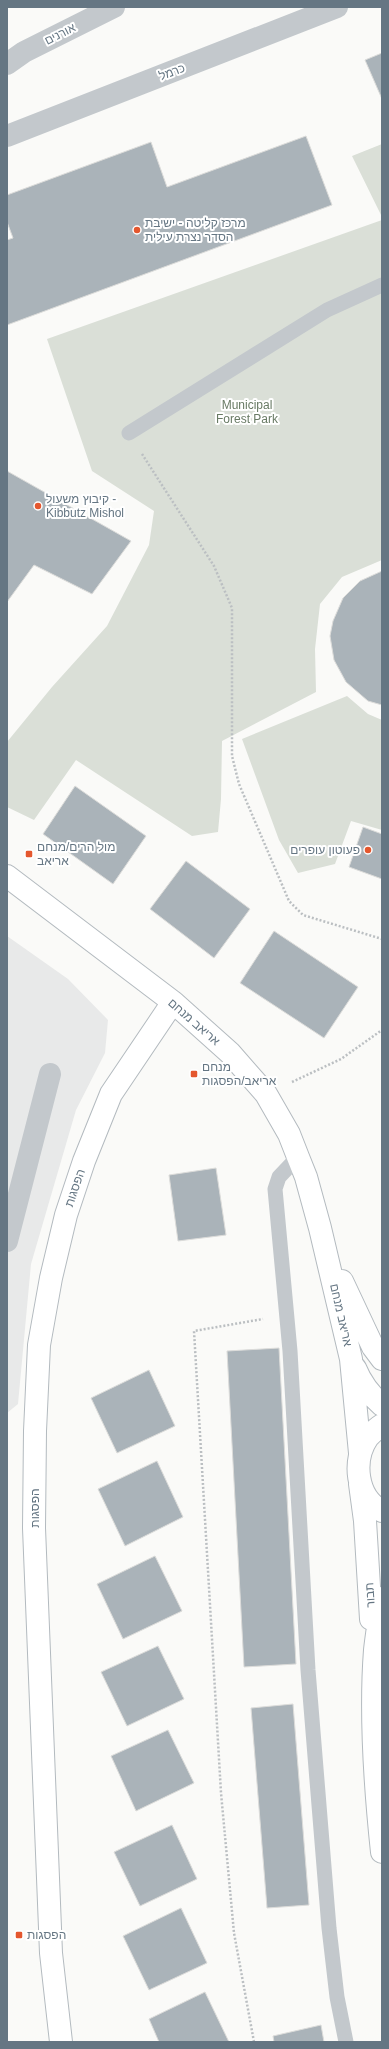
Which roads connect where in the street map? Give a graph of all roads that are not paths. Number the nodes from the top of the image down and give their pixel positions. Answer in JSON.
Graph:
{"nodes":[{"id":1,"x":114,"y":7,"type":"edge"},
{"id":2,"x":337,"y":7,"type":"edge"},
{"id":3,"x":7,"y":64,"type":"edge"},
{"id":4,"x":7,"y":136,"type":"edge"},
{"id":5,"x":382,"y":285,"type":"edge"},
{"id":6,"x":129,"y":433,"type":"road end"},
{"id":7,"x":7,"y":876,"type":"edge"},
{"id":8,"x":173,"y":1002,"type":"junction"},
{"id":9,"x":50,"y":1074,"type":"dead end"},
{"id":10,"x":298,"y":1156,"type":"junction"},
{"id":11,"x":322,"y":1236,"type":"junction"},
{"id":12,"x":7,"y":1241,"type":"edge"},
{"id":13,"x":351,"y":1359,"type":"junction"},
{"id":14,"x":382,"y":1359,"type":"edge"},
{"id":15,"x":382,"y":1405,"type":"edge"},
{"id":16,"x":382,"y":1425,"type":"edge"},
{"id":17,"x":360,"y":1452,"type":"junction"},
{"id":18,"x":360,"y":1484,"type":"junction"},
{"id":19,"x":382,"y":1511,"type":"edge"},
{"id":20,"x":382,"y":1598,"type":"edge"},
{"id":21,"x":375,"y":1676,"type":"junction"},
{"id":22,"x":382,"y":1852,"type":"edge"},
{"id":23,"x":61,"y":2042,"type":"edge"},
{"id":24,"x":346,"y":2042,"type":"edge"}],
"edges":[{"from":1,"to":3,"type":"street","name":"אורנים"},
{"from":2,"to":4,"type":"street","name":"כרמל"},
{"from":5,"to":6,"type":"lane"},
{"from":7,"to":8,"type":"street","name":"אריאב מנחם"},
{"from":8,"to":10,"type":"street","name":"אריאב מנחם"},
{"from":8,"to":23,"type":"street","name":"הפסגות"},
{"from":9,"to":12,"type":"street"},
{"from":10,"to":11,"type":"street","name":"אריאב מנחם"},
{"from":10,"to":24,"type":"lane"},
{"from":11,"to":13,"type":"street","name":"אריאב מנחם"},
{"from":11,"to":14,"type":"street"},
{"from":13,"to":15,"type":"street"},
{"from":13,"to":17,"type":"street"},
{"from":16,"to":17,"type":"street"},
{"from":17,"to":18,"type":"street","name":"תבור"},
{"from":18,"to":19,"type":"street"},
{"from":18,"to":21,"type":"street","name":"תבור"},
{"from":20,"to":21,"type":"street","name":"תבור"},
{"from":21,"to":22,"type":"street"}]}
